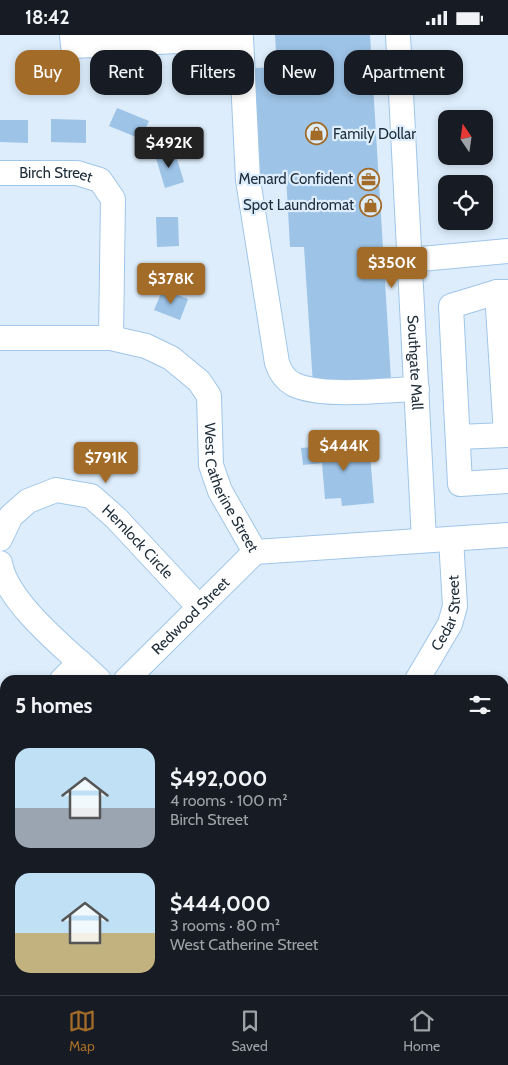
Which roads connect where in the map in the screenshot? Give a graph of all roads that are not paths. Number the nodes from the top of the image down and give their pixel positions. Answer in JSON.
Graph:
{"nodes":[{"id":1,"x":72,"y":35,"type":"edge"},
{"id":2,"x":398,"y":35,"type":"edge"},
{"id":3,"x":0,"y":173,"type":"edge"},
{"id":4,"x":508,"y":251,"type":"edge"},
{"id":5,"x":410,"y":260,"type":"junction"},
{"id":6,"x":503,"y":292,"type":"edge"},
{"id":7,"x":451,"y":306,"type":"junction"},
{"id":8,"x":412,"y":309,"type":"junction"},
{"id":9,"x":0,"y":338,"type":"edge"},
{"id":10,"x":111,"y":339,"type":"junction"},
{"id":11,"x":416,"y":389,"type":"junction"},
{"id":12,"x":507,"y":435,"type":"edge"},
{"id":13,"x":458,"y":437,"type":"junction"},
{"id":14,"x":508,"y":481,"type":"edge"},
{"id":15,"x":508,"y":535,"type":"edge"},
{"id":16,"x":0,"y":539,"type":"edge"},
{"id":17,"x":451,"y":539,"type":"junction"},
{"id":18,"x":424,"y":540,"type":"junction"},
{"id":19,"x":255,"y":552,"type":"junction"},
{"id":20,"x":0,"y":563,"type":"edge"},
{"id":21,"x":199,"y":607,"type":"junction"},
{"id":22,"x":80,"y":662,"type":"junction"},
{"id":23,"x":67,"y":675,"type":"edge"},
{"id":24,"x":94,"y":675,"type":"edge"},
{"id":25,"x":131,"y":675,"type":"edge"},
{"id":26,"x":420,"y":675,"type":"edge"}],
"edges":[{"from":1,"to":11,"type":"street"},
{"from":2,"to":5,"type":"street","name":"Southgate Mall"},
{"from":3,"to":10,"type":"street","name":"Birch Street"},
{"from":4,"to":5,"type":"street"},
{"from":5,"to":8,"type":"street","name":"Southgate Mall"},
{"from":6,"to":7,"type":"street"},
{"from":6,"to":12,"type":"street"},
{"from":7,"to":8,"type":"street"},
{"from":7,"to":13,"type":"street"},
{"from":8,"to":11,"type":"street","name":"Southgate Mall"},
{"from":9,"to":10,"type":"street","name":"West Catherine Street"},
{"from":10,"to":19,"type":"street","name":"West Catherine Street"},
{"from":11,"to":18,"type":"street","name":"Southgate Mall"},
{"from":12,"to":13,"type":"street"},
{"from":13,"to":14,"type":"street"},
{"from":15,"to":17,"type":"street","name":"West Catherine Street"},
{"from":16,"to":21,"type":"street","name":"Hemlock Circle"},
{"from":17,"to":18,"type":"street","name":"West Catherine Street"},
{"from":17,"to":26,"type":"street","name":"Cedar Street"},
{"from":18,"to":19,"type":"street","name":"West Catherine Street"},
{"from":19,"to":21,"type":"street","name":"Redwood Street"},
{"from":20,"to":22,"type":"street"},
{"from":21,"to":25,"type":"street","name":"Redwood Street"},
{"from":22,"to":23,"type":"street"},
{"from":22,"to":24,"type":"street"}]}
